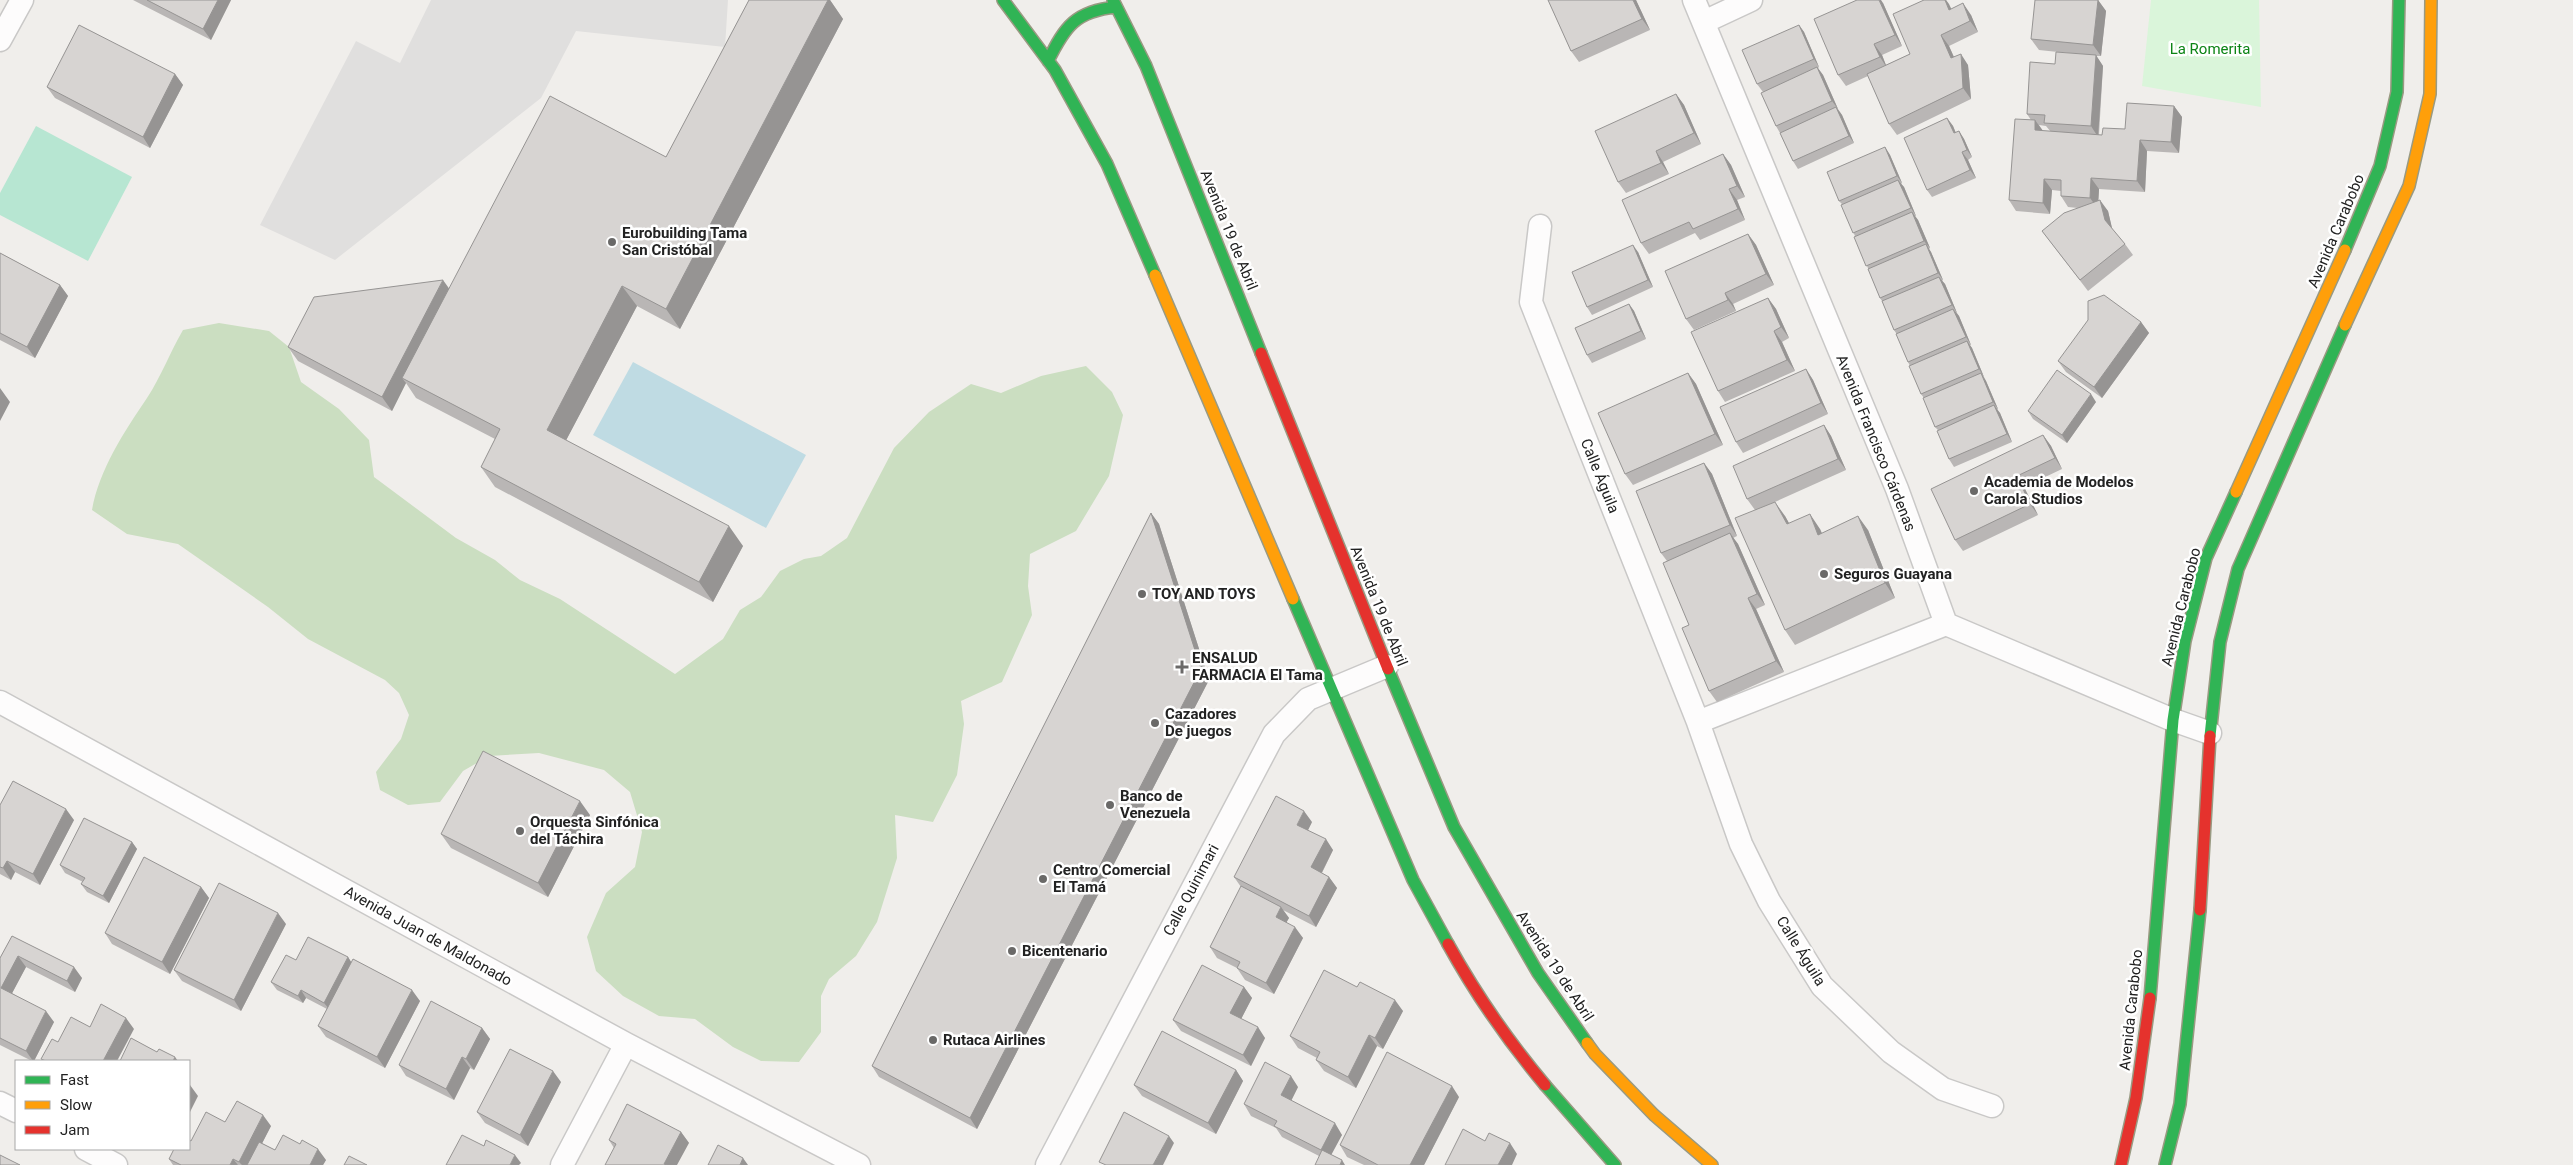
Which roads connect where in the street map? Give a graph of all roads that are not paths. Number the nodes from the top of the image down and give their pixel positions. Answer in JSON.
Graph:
{"nodes":[{"id":1,"x":22,"y":0,"type":"edge"},
{"id":2,"x":1003,"y":0,"type":"edge"},
{"id":3,"x":1694,"y":0,"type":"edge"},
{"id":4,"x":1751,"y":0,"type":"edge"},
{"id":5,"x":2399,"y":0,"type":"edge"},
{"id":6,"x":2431,"y":0,"type":"edge"},
{"id":7,"x":1114,"y":3,"type":"edge"},
{"id":8,"x":1704,"y":22,"type":"junction"},
{"id":9,"x":0,"y":40,"type":"edge"},
{"id":10,"x":1048,"y":61,"type":"junction"},
{"id":11,"x":1540,"y":226,"type":"dead end"},
{"id":12,"x":1946,"y":624,"type":"junction"},
{"id":13,"x":1387,"y":666,"type":"junction"},
{"id":14,"x":1330,"y":690,"type":"junction"},
{"id":15,"x":0,"y":702,"type":"edge"},
{"id":16,"x":2172,"y":720,"type":"junction"},
{"id":17,"x":1698,"y":722,"type":"junction"},
{"id":18,"x":2210,"y":733,"type":"junction"},
{"id":19,"x":626,"y":1044,"type":"junction"},
{"id":20,"x":0,"y":1103,"type":"edge"},
{"id":21,"x":1992,"y":1106,"type":"dead end"},
{"id":22,"x":15,"y":1111,"type":"edge"},
{"id":23,"x":88,"y":1150,"type":"edge"},
{"id":24,"x":116,"y":1165,"type":"edge"},
{"id":25,"x":562,"y":1165,"type":"edge"},
{"id":26,"x":859,"y":1165,"type":"edge"},
{"id":27,"x":1047,"y":1165,"type":"edge"},
{"id":28,"x":1616,"y":1165,"type":"edge"},
{"id":29,"x":1712,"y":1165,"type":"edge"},
{"id":30,"x":2121,"y":1165,"type":"edge"},
{"id":31,"x":2165,"y":1165,"type":"edge"}],
"edges":[{"from":1,"to":9,"type":"street"},
{"from":2,"to":10,"type":"main road"},
{"from":3,"to":8,"type":"street","name":"Avenida Francisco Cárdenas"},
{"from":4,"to":8,"type":"street"},
{"from":5,"to":16,"type":"main road","name":"Avenida Carabobo"},
{"from":6,"to":18,"type":"main road"},
{"from":7,"to":10,"type":"main road"},
{"from":7,"to":13,"type":"main road","name":"Avenida 19 de Abril"},
{"from":8,"to":12,"type":"street","name":"Avenida Francisco Cárdenas"},
{"from":10,"to":14,"type":"main road"},
{"from":11,"to":17,"type":"street","name":"Calle Águila"},
{"from":12,"to":16,"type":"street"},
{"from":12,"to":17,"type":"street"},
{"from":13,"to":14,"type":"street","name":"Calle Quinimari"},
{"from":13,"to":29,"type":"main road","name":"Avenida 19 de Abril"},
{"from":14,"to":27,"type":"street","name":"Calle Quinimari"},
{"from":14,"to":28,"type":"main road"},
{"from":15,"to":19,"type":"street","name":"Avenida Juan de Maldonado"},
{"from":16,"to":18,"type":"street"},
{"from":16,"to":30,"type":"main road","name":"Avenida Carabobo"},
{"from":17,"to":21,"type":"street","name":"Calle Águila"},
{"from":18,"to":31,"type":"main road"},
{"from":19,"to":25,"type":"street"},
{"from":19,"to":26,"type":"street","name":"Avenida Juan de Maldonado"},
{"from":20,"to":22,"type":"street"},
{"from":23,"to":24,"type":"street"}]}
